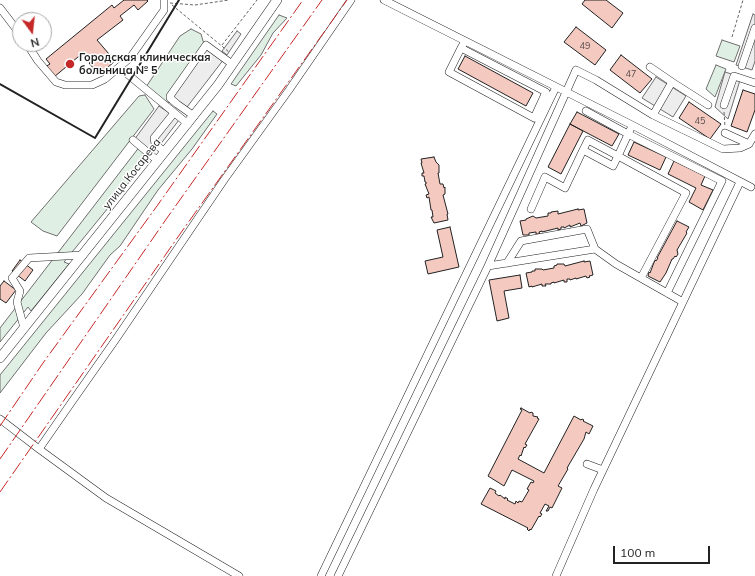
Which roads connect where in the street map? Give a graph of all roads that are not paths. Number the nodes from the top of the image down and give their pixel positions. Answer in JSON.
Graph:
{"nodes":[{"id":1,"x":164,"y":0,"type":"edge"},
{"id":2,"x":277,"y":0,"type":"edge"},
{"id":3,"x":351,"y":0,"type":"edge"},
{"id":4,"x":384,"y":0,"type":"edge"},
{"id":5,"x":0,"y":8,"type":"edge"},
{"id":6,"x":12,"y":24,"type":"edge"},
{"id":7,"x":755,"y":28,"type":"edge"},
{"id":8,"x":465,"y":41,"type":"junction"},
{"id":9,"x":461,"y":48,"type":"junction"},
{"id":10,"x":32,"y":52,"type":"edge"},
{"id":11,"x":232,"y":64,"type":"junction"},
{"id":12,"x":742,"y":66,"type":"dead end"},
{"id":13,"x":650,"y":67,"type":"dead end"},
{"id":14,"x":120,"y":68,"type":"junction"},
{"id":15,"x":672,"y":82,"type":"junction"},
{"id":16,"x":755,"y":83,"type":"edge"},
{"id":17,"x":556,"y":86,"type":"junction"},
{"id":18,"x":567,"y":92,"type":"junction"},
{"id":19,"x":708,"y":105,"type":"dead end"},
{"id":20,"x":724,"y":105,"type":"road end"},
{"id":21,"x":586,"y":111,"type":"dead end"},
{"id":22,"x":174,"y":113,"type":"junction"},
{"id":23,"x":653,"y":115,"type":"junction"},
{"id":24,"x":194,"y":116,"type":"junction"},
{"id":25,"x":188,"y":124,"type":"junction"},
{"id":26,"x":632,"y":125,"type":"junction"},
{"id":27,"x":725,"y":133,"type":"road end"},
{"id":28,"x":628,"y":134,"type":"junction"},
{"id":29,"x":755,"y":134,"type":"edge"},
{"id":30,"x":132,"y":140,"type":"dead end"},
{"id":31,"x":749,"y":144,"type":"junction"},
{"id":32,"x":583,"y":150,"type":"junction"},
{"id":33,"x":165,"y":152,"type":"junction"},
{"id":34,"x":618,"y":156,"type":"junction"},
{"id":35,"x":158,"y":161,"type":"junction"},
{"id":36,"x":740,"y":182,"type":"junction"},
{"id":37,"x":750,"y":187,"type":"dead end"},
{"id":38,"x":531,"y":209,"type":"dead end"},
{"id":39,"x":595,"y":249,"type":"junction"},
{"id":40,"x":83,"y":255,"type":"junction"},
{"id":41,"x":507,"y":263,"type":"junction"},
{"id":42,"x":488,"y":266,"type":"junction"},
{"id":43,"x":641,"y":278,"type":"junction"},
{"id":44,"x":667,"y":293,"type":"junction"},
{"id":45,"x":683,"y":302,"type":"junction"},
{"id":46,"x":24,"y":328,"type":"junction"},
{"id":47,"x":0,"y":358,"type":"edge"},
{"id":48,"x":0,"y":418,"type":"edge"},
{"id":49,"x":39,"y":450,"type":"junction"},
{"id":50,"x":587,"y":464,"type":"dead end"},
{"id":51,"x":603,"y":470,"type":"junction"},
{"id":52,"x":240,"y":576,"type":"edge"},
{"id":53,"x":320,"y":576,"type":"edge"},
{"id":54,"x":338,"y":576,"type":"edge"},
{"id":55,"x":556,"y":576,"type":"edge"}],
"edges":[{"from":1,"to":14,"type":"lane"},
{"from":2,"to":11,"type":"main road","name":"улица Косарева"},
{"from":3,"to":49,"type":"lane"},
{"from":4,"to":8,"type":"lane"},
{"from":5,"to":6,"type":"lane"},
{"from":7,"to":12,"type":"lane"},
{"from":8,"to":9,"type":"lane"},
{"from":8,"to":17,"type":"lane"},
{"from":9,"to":9,"type":"lane"},
{"from":10,"to":14,"type":"lane"},
{"from":11,"to":24,"type":"main road","name":"улица Косарева"},
{"from":11,"to":24,"type":"lane"},
{"from":13,"to":15,"type":"lane"},
{"from":14,"to":22,"type":"lane"},
{"from":15,"to":19,"type":"lane"},
{"from":15,"to":23,"type":"lane"},
{"from":16,"to":20,"type":"lane"},
{"from":17,"to":18,"type":"lane"},
{"from":17,"to":53,"type":"lane"},
{"from":18,"to":23,"type":"lane"},
{"from":18,"to":26,"type":"lane"},
{"from":18,"to":42,"type":"lane"},
{"from":21,"to":28,"type":"lane"},
{"from":22,"to":25,"type":"lane"},
{"from":22,"to":33,"type":"lane"},
{"from":23,"to":31,"type":"lane"},
{"from":24,"to":25,"type":"main road","name":"улица Косарева"},
{"from":25,"to":33,"type":"main road","name":"улица Косарева"},
{"from":26,"to":28,"type":"lane"},
{"from":26,"to":36,"type":"lane"},
{"from":27,"to":31,"type":"lane"},
{"from":28,"to":34,"type":"lane"},
{"from":28,"to":44,"type":"lane"},
{"from":29,"to":31,"type":"lane"},
{"from":30,"to":35,"type":"lane"},
{"from":32,"to":34,"type":"lane"},
{"from":32,"to":34,"type":"lane"},
{"from":32,"to":38,"type":"lane"},
{"from":33,"to":35,"type":"main road","name":"улица Косарева"},
{"from":34,"to":43,"type":"lane"},
{"from":35,"to":40,"type":"main road","name":"улица Косарева"},
{"from":36,"to":37,"type":"lane"},
{"from":36,"to":45,"type":"lane"},
{"from":39,"to":41,"type":"lane"},
{"from":39,"to":41,"type":"lane"},
{"from":39,"to":43,"type":"lane"},
{"from":40,"to":46,"type":"main road","name":"улица Косарева"},
{"from":40,"to":46,"type":"lane"},
{"from":41,"to":42,"type":"lane"},
{"from":42,"to":54,"type":"lane"},
{"from":43,"to":44,"type":"lane"},
{"from":44,"to":45,"type":"lane"},
{"from":45,"to":51,"type":"lane"},
{"from":46,"to":47,"type":"main road","name":"улица Косарева"},
{"from":48,"to":49,"type":"lane"},
{"from":49,"to":52,"type":"lane"},
{"from":50,"to":51,"type":"lane"},
{"from":51,"to":55,"type":"lane"}]}
